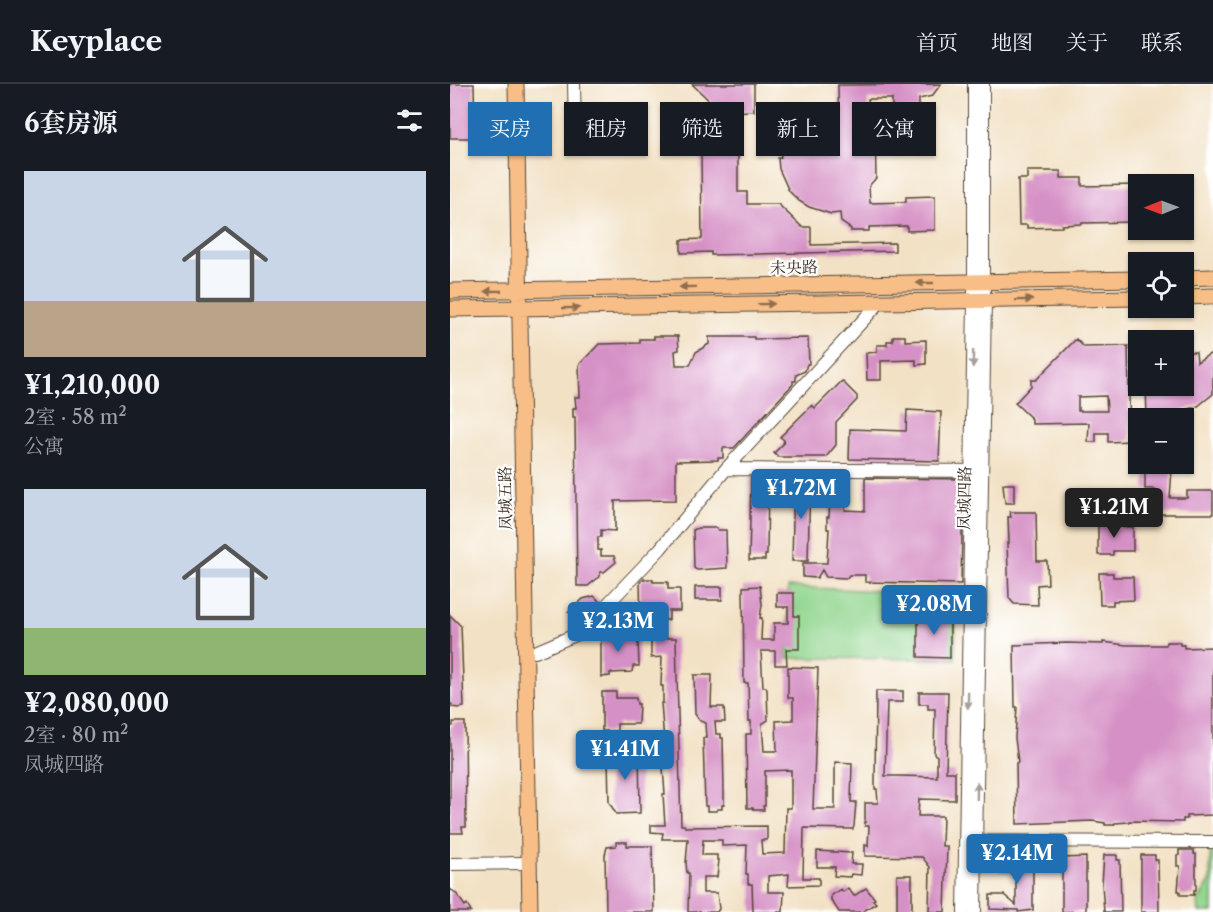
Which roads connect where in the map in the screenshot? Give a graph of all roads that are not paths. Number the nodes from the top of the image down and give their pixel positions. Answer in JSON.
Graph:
{"nodes":[{"id":1,"x":516,"y":84,"type":"edge"},
{"id":2,"x":525,"y":84,"type":"edge"},
{"id":3,"x":574,"y":84,"type":"edge"},
{"id":4,"x":974,"y":84,"type":"edge"},
{"id":5,"x":984,"y":84,"type":"edge"},
{"id":6,"x":574,"y":102,"type":"edge"},
{"id":7,"x":1213,"y":277,"type":"edge"},
{"id":8,"x":1194,"y":278,"type":"edge"},
{"id":9,"x":1128,"y":279,"type":"edge"},
{"id":10,"x":979,"y":283,"type":"junction"},
{"id":11,"x":524,"y":290,"type":"junction"},
{"id":12,"x":450,"y":291,"type":"edge"},
{"id":13,"x":1194,"y":297,"type":"edge"},
{"id":14,"x":1213,"y":297,"type":"edge"},
{"id":15,"x":1128,"y":298,"type":"edge"},
{"id":16,"x":980,"y":300,"type":"junction"},
{"id":17,"x":880,"y":302,"type":"junction"},
{"id":18,"x":525,"y":308,"type":"junction"},
{"id":19,"x":450,"y":309,"type":"edge"},
{"id":20,"x":726,"y":469,"type":"junction"},
{"id":21,"x":976,"y":471,"type":"junction"},
{"id":22,"x":535,"y":652,"type":"junction"},
{"id":23,"x":971,"y":841,"type":"junction"},
{"id":24,"x":1213,"y":842,"type":"edge"},
{"id":25,"x":529,"y":863,"type":"junction"},
{"id":26,"x":450,"y":864,"type":"edge"},
{"id":27,"x":530,"y":912,"type":"edge"},
{"id":28,"x":539,"y":912,"type":"edge"},
{"id":29,"x":964,"y":912,"type":"edge"},
{"id":30,"x":975,"y":912,"type":"edge"}],
"edges":[{"from":1,"to":11,"type":"main road","name":"凤城五路"},
{"from":2,"to":11,"type":"main road","name":"凤城五路"},
{"from":3,"to":6,"type":"street"},
{"from":4,"to":10,"type":"street","name":"凤城四路"},
{"from":5,"to":10,"type":"street","name":"凤城四路"},
{"from":7,"to":8,"type":"main road"},
{"from":9,"to":10,"type":"main road","name":"未央路"},
{"from":10,"to":11,"type":"main road","name":"未央路","one_way":true},
{"from":10,"to":16,"type":"street","name":"凤城四路"},
{"from":11,"to":12,"type":"main road","name":"未央路","one_way":true},
{"from":11,"to":18,"type":"main road","name":"凤城五路"},
{"from":13,"to":14,"type":"main road"},
{"from":16,"to":15,"type":"main road","one_way":true},
{"from":16,"to":17,"type":"main road"},
{"from":16,"to":21,"type":"street","name":"凤城四路"},
{"from":18,"to":17,"type":"main road","one_way":true},
{"from":17,"to":20,"type":"street"},
{"from":18,"to":19,"type":"main road"},
{"from":18,"to":22,"type":"main road","name":"凤城五路"},
{"from":18,"to":25,"type":"main road","name":"凤城五路"},
{"from":20,"to":21,"type":"street"},
{"from":20,"to":22,"type":"street"},
{"from":21,"to":23,"type":"street","name":"凤城四路"},
{"from":22,"to":28,"type":"main road","name":"凤城五路"},
{"from":23,"to":24,"type":"street"},
{"from":23,"to":29,"type":"street","name":"凤城四路"},
{"from":23,"to":30,"type":"street","name":"凤城四路"},
{"from":25,"to":26,"type":"street"},
{"from":25,"to":27,"type":"main road","name":"凤城五路"}]}
